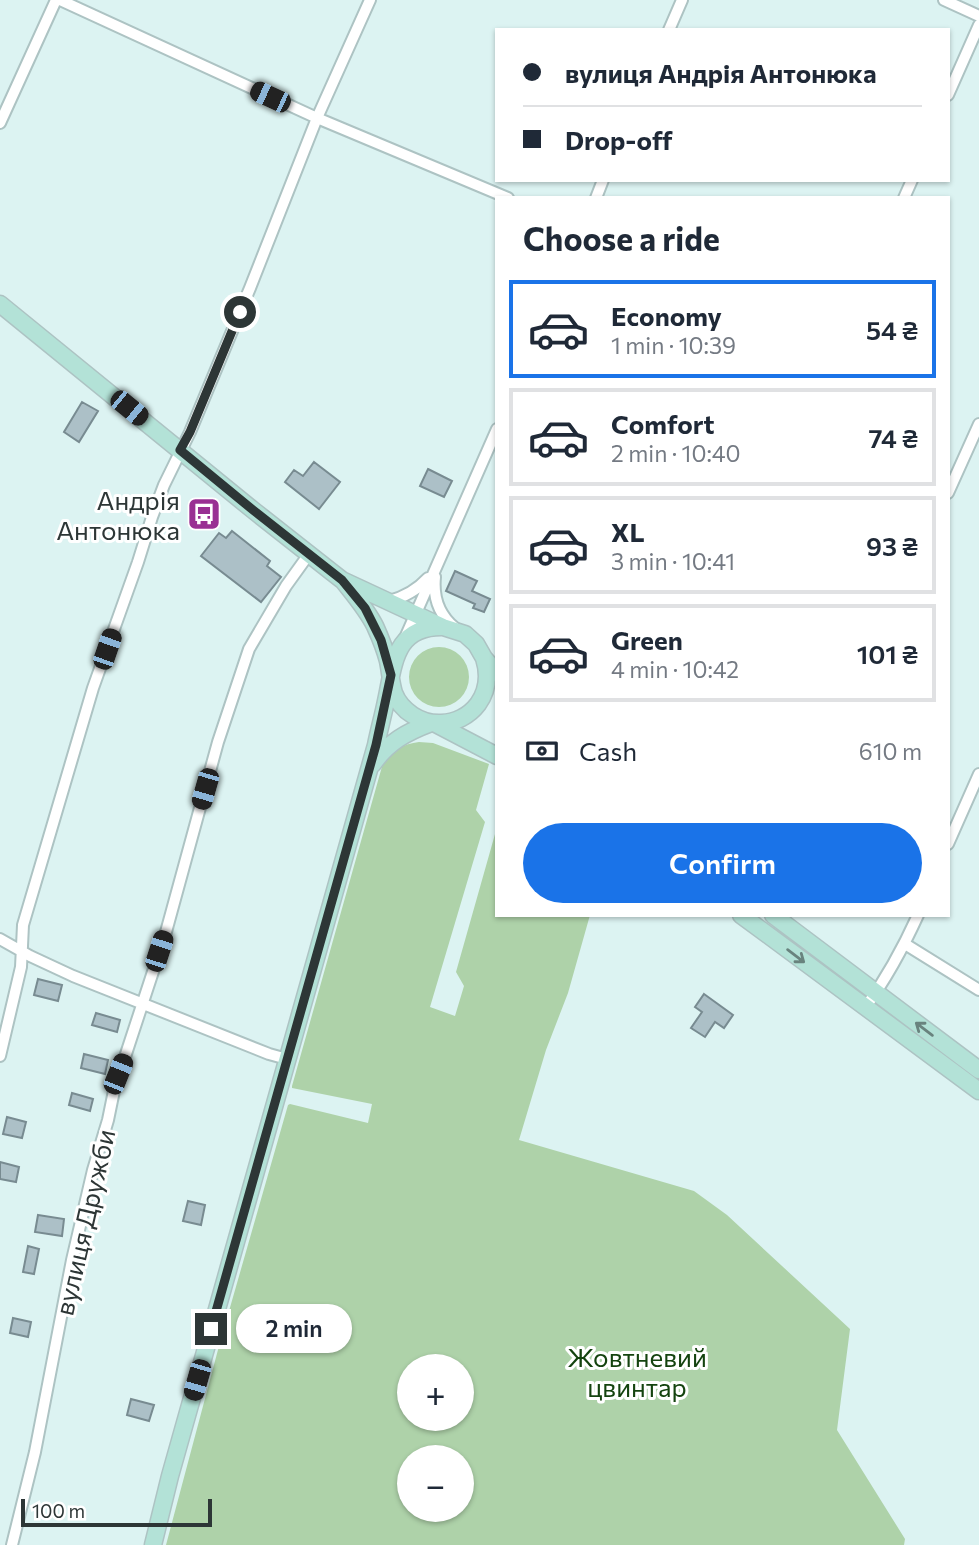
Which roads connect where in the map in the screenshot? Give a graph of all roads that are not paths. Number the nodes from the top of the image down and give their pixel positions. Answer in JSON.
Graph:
{"nodes":[{"id":1,"x":58,"y":0,"type":"edge"},
{"id":2,"x":370,"y":0,"type":"edge"},
{"id":3,"x":682,"y":0,"type":"edge"},
{"id":4,"x":944,"y":0,"type":"edge"},
{"id":5,"x":979,"y":16,"type":"edge"},
{"id":6,"x":979,"y":25,"type":"edge"},
{"id":7,"x":670,"y":28,"type":"edge"},
{"id":8,"x":950,"y":90,"type":"edge"},
{"id":9,"x":317,"y":118,"type":"junction"},
{"id":10,"x":0,"y":123,"type":"edge"},
{"id":11,"x":503,"y":196,"type":"edge"},
{"id":12,"x":0,"y":304,"type":"edge"},
{"id":13,"x":979,"y":424,"type":"edge"},
{"id":14,"x":495,"y":434,"type":"edge"},
{"id":15,"x":180,"y":450,"type":"junction"},
{"id":16,"x":950,"y":489,"type":"edge"},
{"id":17,"x":309,"y":554,"type":"junction"},
{"id":18,"x":438,"y":564,"type":"junction"},
{"id":19,"x":342,"y":580,"type":"junction"},
{"id":20,"x":389,"y":601,"type":"junction"},
{"id":21,"x":415,"y":614,"type":"junction"},
{"id":22,"x":450,"y":629,"type":"junction"},
{"id":23,"x":403,"y":644,"type":"junction"},
{"id":24,"x":484,"y":658,"type":"junction"},
{"id":25,"x":495,"y":671,"type":"edge"},
{"id":26,"x":391,"y":675,"type":"junction"},
{"id":27,"x":433,"y":723,"type":"junction"},
{"id":28,"x":495,"y":755,"type":"edge"},
{"id":29,"x":979,"y":774,"type":"edge"},
{"id":30,"x":367,"y":775,"type":"junction"},
{"id":31,"x":950,"y":839,"type":"edge"},
{"id":32,"x":744,"y":917,"type":"edge"},
{"id":33,"x":776,"y":917,"type":"edge"},
{"id":34,"x":917,"y":917,"type":"edge"},
{"id":35,"x":0,"y":939,"type":"edge"},
{"id":36,"x":905,"y":944,"type":"junction"},
{"id":37,"x":21,"y":951,"type":"junction"},
{"id":38,"x":979,"y":990,"type":"edge"},
{"id":39,"x":876,"y":993,"type":"junction"},
{"id":40,"x":143,"y":1004,"type":"junction"},
{"id":41,"x":865,"y":1008,"type":"junction"},
{"id":42,"x":0,"y":1056,"type":"edge"},
{"id":43,"x":287,"y":1059,"type":"junction"},
{"id":44,"x":979,"y":1070,"type":"edge"},
{"id":45,"x":979,"y":1091,"type":"edge"},
{"id":46,"x":12,"y":1545,"type":"edge"},
{"id":47,"x":153,"y":1545,"type":"edge"}],
"edges":[{"from":1,"to":9,"type":"street"},
{"from":1,"to":10,"type":"street"},
{"from":2,"to":9,"type":"street"},
{"from":3,"to":7,"type":"street"},
{"from":4,"to":5,"type":"street"},
{"from":6,"to":8,"type":"street"},
{"from":9,"to":11,"type":"street"},
{"from":9,"to":15,"type":"street"},
{"from":12,"to":15,"type":"main road"},
{"from":13,"to":16,"type":"street"},
{"from":14,"to":18,"type":"street"},
{"from":15,"to":17,"type":"main road"},
{"from":15,"to":37,"type":"street"},
{"from":17,"to":19,"type":"main road"},
{"from":17,"to":40,"type":"street","name":"вулиця Дружби"},
{"from":18,"to":20,"type":"street"},
{"from":18,"to":21,"type":"street"},
{"from":18,"to":22,"type":"street"},
{"from":19,"to":20,"type":"main road"},
{"from":19,"to":26,"type":"main road"},
{"from":20,"to":21,"type":"main road"},
{"from":21,"to":22,"type":"main road"},
{"from":21,"to":23,"type":"street"},
{"from":22,"to":23,"type":"main road"},
{"from":22,"to":24,"type":"main road"},
{"from":23,"to":26,"type":"main road"},
{"from":24,"to":25,"type":"main road"},
{"from":24,"to":27,"type":"main road"},
{"from":26,"to":27,"type":"main road"},
{"from":26,"to":30,"type":"main road"},
{"from":27,"to":28,"type":"main road"},
{"from":27,"to":30,"type":"main road"},
{"from":29,"to":31,"type":"street"},
{"from":30,"to":43,"type":"main road"},
{"from":32,"to":41,"type":"main road","one_way":true},
{"from":33,"to":39,"type":"main road"},
{"from":34,"to":36,"type":"street"},
{"from":35,"to":37,"type":"street"},
{"from":36,"to":38,"type":"street"},
{"from":36,"to":39,"type":"street"},
{"from":37,"to":40,"type":"street"},
{"from":37,"to":42,"type":"street"},
{"from":39,"to":41,"type":"street"},
{"from":44,"to":39,"type":"main road","one_way":true},
{"from":40,"to":43,"type":"street"},
{"from":40,"to":46,"type":"street","name":"вулиця Дружби"},
{"from":41,"to":45,"type":"main road"},
{"from":43,"to":47,"type":"main road"}]}
